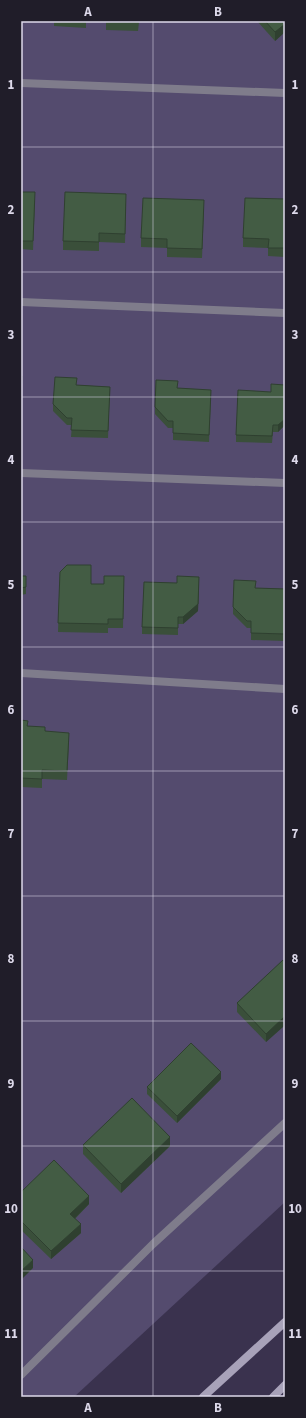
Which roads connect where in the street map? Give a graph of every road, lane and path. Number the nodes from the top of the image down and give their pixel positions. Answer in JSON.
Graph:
{"nodes":[{"id":1,"x":21,"y":83,"type":"edge"},
{"id":2,"x":285,"y":93,"type":"edge"},
{"id":3,"x":21,"y":302,"type":"edge"},
{"id":4,"x":285,"y":313,"type":"edge"},
{"id":5,"x":21,"y":473,"type":"edge"},
{"id":6,"x":285,"y":483,"type":"edge"},
{"id":7,"x":21,"y":673,"type":"edge"},
{"id":8,"x":285,"y":689,"type":"edge"},
{"id":9,"x":285,"y":1123,"type":"edge"},
{"id":10,"x":285,"y":1322,"type":"edge"},
{"id":11,"x":21,"y":1375,"type":"edge"},
{"id":12,"x":285,"y":1385,"type":"edge"},
{"id":13,"x":203,"y":1397,"type":"edge"},
{"id":14,"x":272,"y":1397,"type":"edge"}],
"edges":[{"from":1,"to":2,"type":"street"},
{"from":3,"to":4,"type":"street"},
{"from":5,"to":6,"type":"street"},
{"from":7,"to":8,"type":"street"},
{"from":9,"to":11,"type":"street"},
{"from":10,"to":13,"type":"street"},
{"from":12,"to":14,"type":"street"}]}
